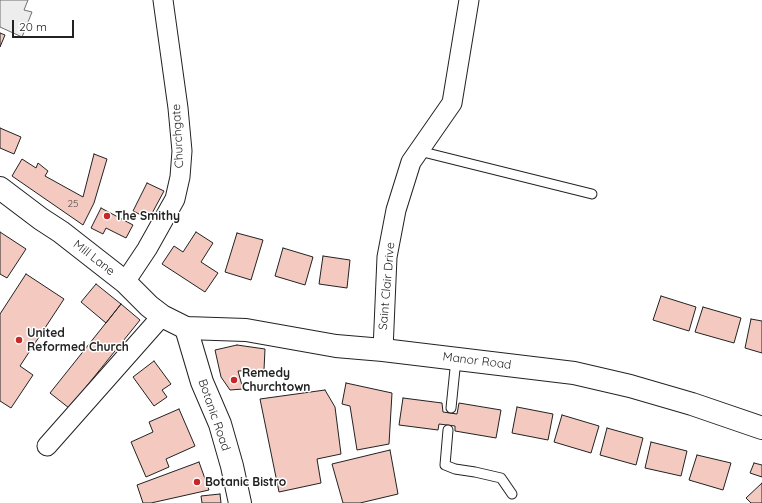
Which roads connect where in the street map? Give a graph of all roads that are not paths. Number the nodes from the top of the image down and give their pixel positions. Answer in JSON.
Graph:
{"nodes":[{"id":1,"x":163,"y":0,"type":"edge"},
{"id":2,"x":469,"y":0,"type":"edge"},
{"id":3,"x":419,"y":151,"type":"junction"},
{"id":4,"x":0,"y":188,"type":"edge"},
{"id":5,"x":592,"y":194,"type":"dead end"},
{"id":6,"x":125,"y":282,"type":"junction"},
{"id":7,"x":162,"y":316,"type":"junction"},
{"id":8,"x":186,"y":328,"type":"junction"},
{"id":9,"x":382,"y":350,"type":"junction"},
{"id":10,"x":456,"y":359,"type":"junction"},
{"id":11,"x":451,"y":408,"type":"dead end"},
{"id":12,"x":762,"y":428,"type":"edge"},
{"id":13,"x":448,"y":430,"type":"dead end"},
{"id":14,"x":47,"y":446,"type":"dead end"},
{"id":15,"x":512,"y":494,"type":"dead end"},
{"id":16,"x":240,"y":503,"type":"edge"}],
"edges":[{"from":1,"to":6,"type":"street","name":"Churchgate"},
{"from":2,"to":3,"type":"street","name":"Saint Clair Drive"},
{"from":3,"to":5,"type":"lane"},
{"from":3,"to":9,"type":"street","name":"Saint Clair Drive"},
{"from":4,"to":6,"type":"main road","name":"Mill Lane"},
{"from":6,"to":7,"type":"main road","name":"Mill Lane"},
{"from":7,"to":8,"type":"main road","name":"Mill Lane"},
{"from":7,"to":14,"type":"street"},
{"from":8,"to":9,"type":"main road","name":"Manor Road"},
{"from":8,"to":16,"type":"main road","name":"Botanic Road"},
{"from":9,"to":10,"type":"main road","name":"Manor Road"},
{"from":10,"to":11,"type":"lane"},
{"from":10,"to":12,"type":"main road","name":"Manor Road"},
{"from":13,"to":15,"type":"lane"}]}
